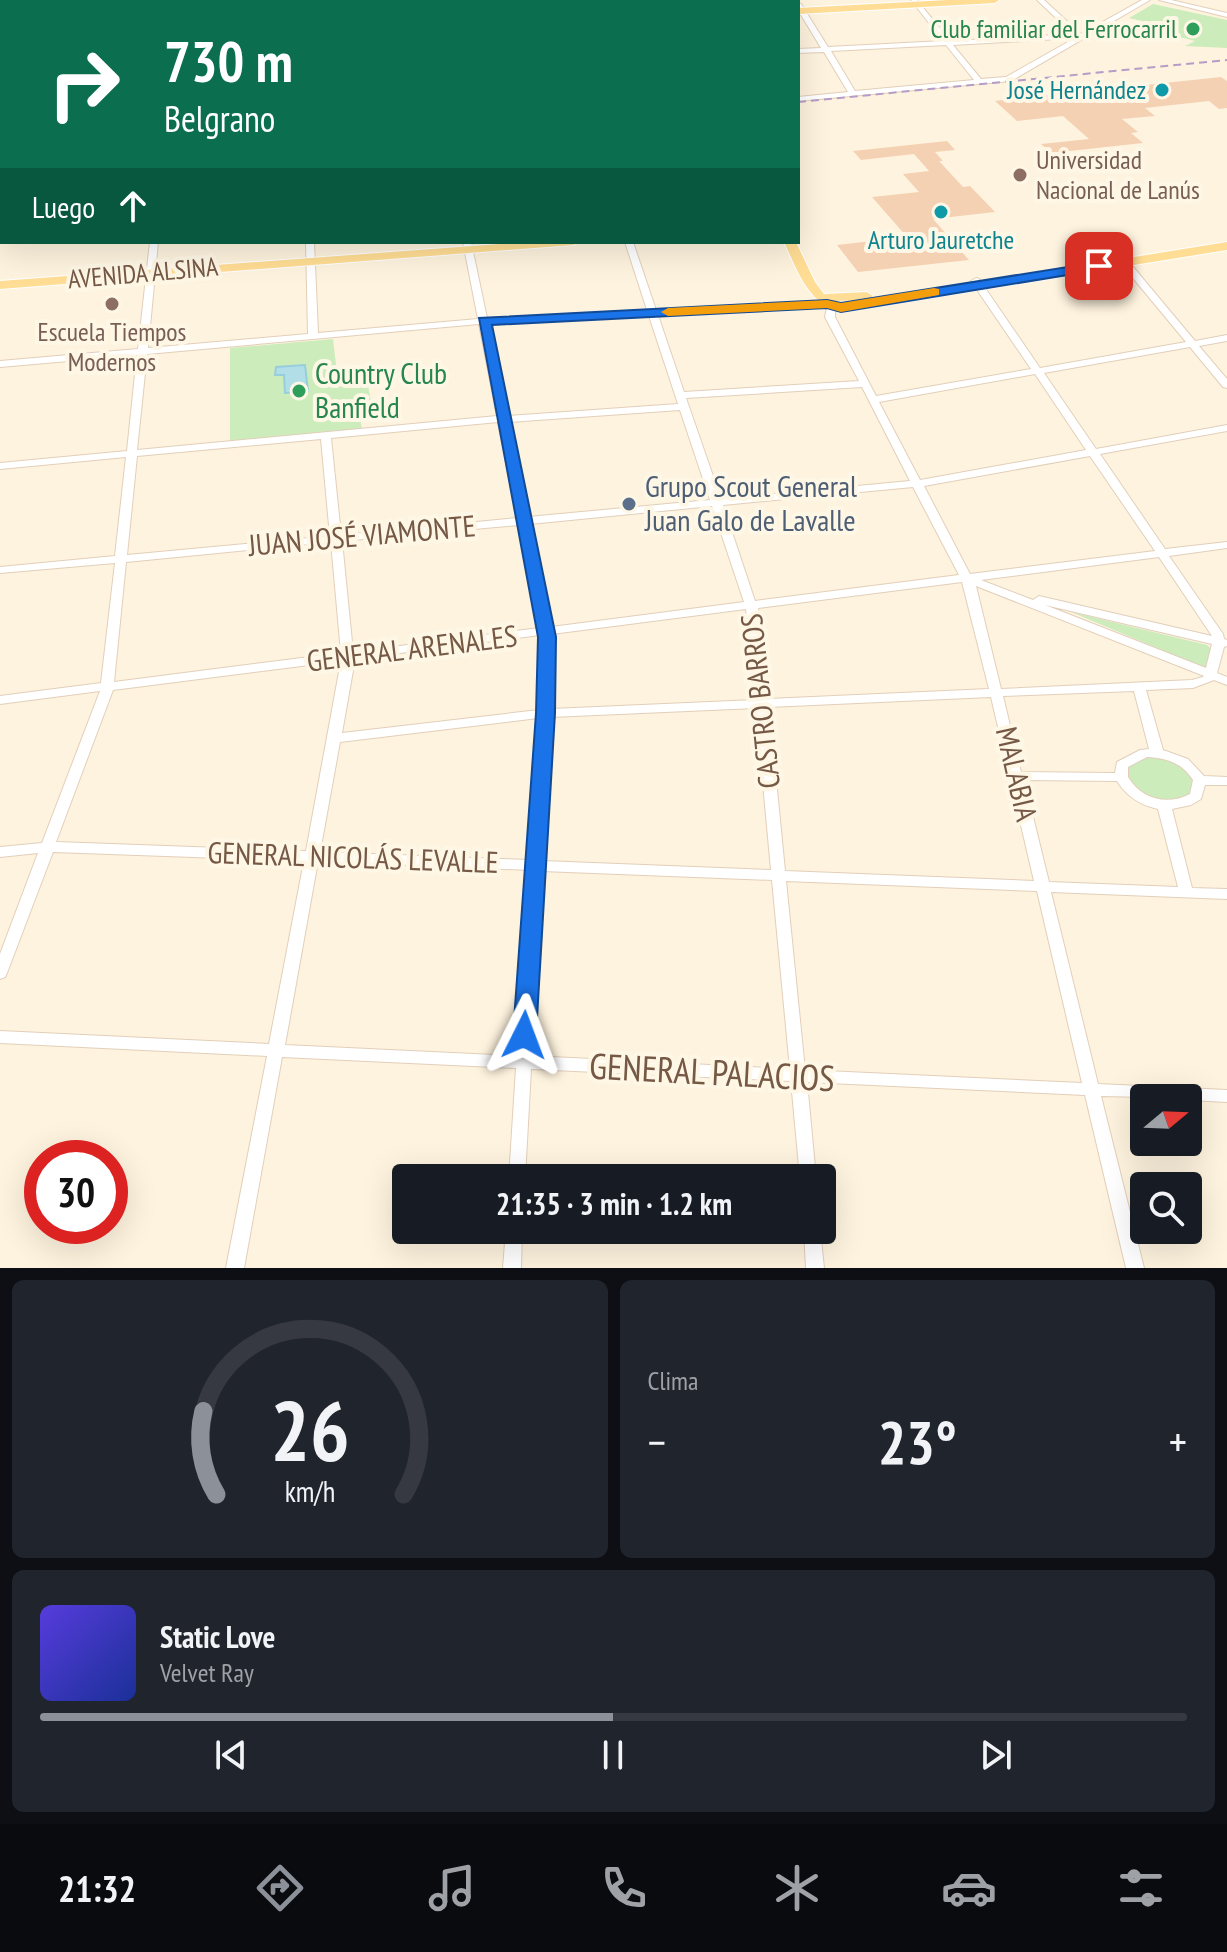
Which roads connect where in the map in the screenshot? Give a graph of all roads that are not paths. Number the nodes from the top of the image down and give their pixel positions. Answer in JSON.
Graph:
{"nodes":[{"id":1,"x":932,"y":0,"type":"edge"},
{"id":2,"x":995,"y":0,"type":"edge"},
{"id":3,"x":1040,"y":0,"type":"edge"},
{"id":4,"x":1147,"y":0,"type":"edge"},
{"id":5,"x":1162,"y":0,"type":"edge"},
{"id":6,"x":915,"y":2,"type":"edge"},
{"id":7,"x":800,"y":6,"type":"edge"},
{"id":8,"x":800,"y":9,"type":"edge"},
{"id":9,"x":1227,"y":15,"type":"edge"},
{"id":10,"x":1079,"y":36,"type":"junction"},
{"id":11,"x":947,"y":42,"type":"junction"},
{"id":12,"x":825,"y":50,"type":"junction"},
{"id":13,"x":800,"y":51,"type":"edge"},
{"id":14,"x":979,"y":82,"type":"junction"},
{"id":15,"x":853,"y":94,"type":"junction"},
{"id":16,"x":800,"y":99,"type":"edge"},
{"id":17,"x":1227,"y":243,"type":"edge"},
{"id":18,"x":154,"y":244,"type":"edge"},
{"id":19,"x":468,"y":244,"type":"edge"},
{"id":20,"x":630,"y":244,"type":"edge"},
{"id":21,"x":791,"y":244,"type":"edge"},
{"id":22,"x":311,"y":252,"type":"edge"},
{"id":23,"x":1123,"y":260,"type":"junction"},
{"id":24,"x":151,"y":270,"type":"junction"},
{"id":25,"x":808,"y":277,"type":"junction"},
{"id":26,"x":0,"y":282,"type":"edge"},
{"id":27,"x":978,"y":283,"type":"junction"},
{"id":28,"x":848,"y":299,"type":"junction"},
{"id":29,"x":828,"y":304,"type":"junction"},
{"id":30,"x":653,"y":313,"type":"junction"},
{"id":31,"x":484,"y":321,"type":"junction"},
{"id":32,"x":313,"y":335,"type":"junction"},
{"id":33,"x":1227,"y":338,"type":"edge"},
{"id":34,"x":1192,"y":344,"type":"junction"},
{"id":35,"x":143,"y":351,"type":"junction"},
{"id":36,"x":0,"y":364,"type":"edge"},
{"id":37,"x":1036,"y":372,"type":"junction"},
{"id":38,"x":864,"y":384,"type":"junction"},
{"id":39,"x":1227,"y":385,"type":"edge"},
{"id":40,"x":872,"y":400,"type":"junction"},
{"id":41,"x":681,"y":401,"type":"junction"},
{"id":42,"x":503,"y":419,"type":"junction"},
{"id":43,"x":1227,"y":428,"type":"edge"},
{"id":44,"x":326,"y":437,"type":"junction"},
{"id":45,"x":1092,"y":452,"type":"junction"},
{"id":46,"x":132,"y":455,"type":"junction"},
{"id":47,"x":0,"y":466,"type":"edge"},
{"id":48,"x":915,"y":483,"type":"junction"},
{"id":49,"x":716,"y":500,"type":"junction"},
{"id":50,"x":524,"y":521,"type":"junction"},
{"id":51,"x":335,"y":539,"type":"junction"},
{"id":52,"x":1227,"y":545,"type":"edge"},
{"id":53,"x":1162,"y":553,"type":"junction"},
{"id":54,"x":121,"y":559,"type":"junction"},
{"id":55,"x":0,"y":570,"type":"edge"},
{"id":56,"x":966,"y":578,"type":"junction"},
{"id":57,"x":997,"y":590,"type":"junction"},
{"id":58,"x":751,"y":605,"type":"junction"},
{"id":59,"x":546,"y":632,"type":"junction"},
{"id":60,"x":1223,"y":643,"type":"edge"},
{"id":61,"x":348,"y":658,"type":"junction"},
{"id":62,"x":1213,"y":675,"type":"junction"},
{"id":63,"x":1227,"y":681,"type":"edge"},
{"id":64,"x":1139,"y":686,"type":"junction"},
{"id":65,"x":107,"y":689,"type":"junction"},
{"id":66,"x":997,"y":694,"type":"junction"},
{"id":67,"x":0,"y":700,"type":"edge"},
{"id":68,"x":763,"y":704,"type":"junction"},
{"id":69,"x":545,"y":713,"type":"junction"},
{"id":70,"x":337,"y":738,"type":"junction"},
{"id":71,"x":1157,"y":753,"type":"junction"},
{"id":72,"x":1017,"y":776,"type":"junction"},
{"id":73,"x":1121,"y":777,"type":"junction"},
{"id":74,"x":1200,"y":780,"type":"junction"},
{"id":75,"x":1227,"y":781,"type":"edge"},
{"id":76,"x":1164,"y":805,"type":"junction"},
{"id":77,"x":47,"y":847,"type":"junction"},
{"id":78,"x":0,"y":852,"type":"edge"},
{"id":79,"x":311,"y":856,"type":"junction"},
{"id":80,"x":534,"y":865,"type":"junction"},
{"id":81,"x":779,"y":876,"type":"junction"},
{"id":82,"x":1043,"y":888,"type":"junction"},
{"id":83,"x":1186,"y":891,"type":"junction"},
{"id":84,"x":1227,"y":894,"type":"edge"},
{"id":85,"x":0,"y":973,"type":"edge"},
{"id":86,"x":0,"y":1037,"type":"edge"},
{"id":87,"x":276,"y":1049,"type":"junction"},
{"id":88,"x":523,"y":1063,"type":"junction"},
{"id":89,"x":799,"y":1076,"type":"junction"},
{"id":90,"x":1089,"y":1089,"type":"junction"},
{"id":91,"x":1227,"y":1096,"type":"edge"},
{"id":92,"x":518,"y":1164,"type":"edge"},
{"id":93,"x":807,"y":1164,"type":"edge"},
{"id":94,"x":513,"y":1244,"type":"edge"},
{"id":95,"x":813,"y":1244,"type":"edge"},
{"id":96,"x":235,"y":1268,"type":"edge"},
{"id":97,"x":512,"y":1268,"type":"edge"},
{"id":98,"x":815,"y":1268,"type":"edge"},
{"id":99,"x":1135,"y":1268,"type":"edge"}],
"edges":[{"from":1,"to":6,"type":"main road"},
{"from":2,"to":6,"type":"main road"},
{"from":3,"to":10,"type":"street"},
{"from":4,"to":10,"type":"street"},
{"from":5,"to":9,"type":"street"},
{"from":6,"to":7,"type":"main road"},
{"from":6,"to":11,"type":"street"},
{"from":8,"to":12,"type":"street"},
{"from":10,"to":11,"type":"street"},
{"from":10,"to":14,"type":"street"},
{"from":11,"to":12,"type":"street"},
{"from":11,"to":14,"type":"street"},
{"from":12,"to":13,"type":"street"},
{"from":12,"to":15,"type":"street"},
{"from":14,"to":15,"type":"street"},
{"from":15,"to":16,"type":"street"},
{"from":17,"to":23,"type":"main road"},
{"from":18,"to":24,"type":"street"},
{"from":19,"to":22,"type":"main road","name":"AVENIDA ALSINA"},
{"from":19,"to":31,"type":"street"},
{"from":20,"to":30,"type":"street","name":"CASTRO BARROS"},
{"from":21,"to":25,"type":"main road","name":"MALABIA"},
{"from":22,"to":24,"type":"main road","name":"AVENIDA ALSINA"},
{"from":22,"to":32,"type":"street"},
{"from":23,"to":27,"type":"main road"},
{"from":23,"to":34,"type":"street"},
{"from":24,"to":26,"type":"main road","name":"AVENIDA ALSINA"},
{"from":24,"to":35,"type":"street"},
{"from":25,"to":28,"type":"main road"},
{"from":25,"to":29,"type":"main road","name":"MALABIA"},
{"from":27,"to":28,"type":"main road"},
{"from":27,"to":37,"type":"street"},
{"from":28,"to":29,"type":"main road"},
{"from":29,"to":30,"type":"street"},
{"from":29,"to":38,"type":"street","name":"MALABIA"},
{"from":30,"to":31,"type":"street"},
{"from":30,"to":41,"type":"street","name":"CASTRO BARROS"},
{"from":31,"to":32,"type":"street"},
{"from":31,"to":42,"type":"street"},
{"from":32,"to":35,"type":"street"},
{"from":33,"to":34,"type":"street"},
{"from":34,"to":37,"type":"street"},
{"from":34,"to":39,"type":"street"},
{"from":35,"to":36,"type":"street"},
{"from":35,"to":46,"type":"street"},
{"from":37,"to":40,"type":"street"},
{"from":37,"to":45,"type":"street"},
{"from":38,"to":40,"type":"street","name":"MALABIA"},
{"from":38,"to":41,"type":"street"},
{"from":40,"to":48,"type":"street","name":"MALABIA"},
{"from":41,"to":42,"type":"street"},
{"from":41,"to":49,"type":"street","name":"CASTRO BARROS"},
{"from":42,"to":44,"type":"street"},
{"from":42,"to":50,"type":"street"},
{"from":43,"to":45,"type":"street","name":"JUAN JOSÉ VIAMONTE"},
{"from":44,"to":46,"type":"street"},
{"from":44,"to":51,"type":"street"},
{"from":45,"to":48,"type":"street","name":"JUAN JOSÉ VIAMONTE"},
{"from":45,"to":53,"type":"street"},
{"from":46,"to":47,"type":"street"},
{"from":46,"to":54,"type":"street"},
{"from":48,"to":49,"type":"street","name":"JUAN JOSÉ VIAMONTE"},
{"from":48,"to":56,"type":"street","name":"MALABIA"},
{"from":49,"to":50,"type":"street","name":"JUAN JOSÉ VIAMONTE"},
{"from":49,"to":58,"type":"street","name":"CASTRO BARROS"},
{"from":50,"to":51,"type":"street","name":"JUAN JOSÉ VIAMONTE"},
{"from":50,"to":59,"type":"street"},
{"from":51,"to":54,"type":"street","name":"JUAN JOSÉ VIAMONTE"},
{"from":51,"to":61,"type":"street"},
{"from":52,"to":53,"type":"street","name":"GENERAL ARENALES"},
{"from":53,"to":56,"type":"street","name":"GENERAL ARENALES"},
{"from":53,"to":60,"type":"street"},
{"from":54,"to":55,"type":"street","name":"JUAN JOSÉ VIAMONTE"},
{"from":54,"to":65,"type":"street"},
{"from":56,"to":57,"type":"street"},
{"from":56,"to":58,"type":"street","name":"GENERAL ARENALES"},
{"from":56,"to":66,"type":"street","name":"MALABIA"},
{"from":57,"to":60,"type":"street"},
{"from":57,"to":62,"type":"street"},
{"from":58,"to":59,"type":"street","name":"GENERAL ARENALES"},
{"from":58,"to":68,"type":"street","name":"CASTRO BARROS"},
{"from":59,"to":61,"type":"street","name":"GENERAL ARENALES"},
{"from":59,"to":69,"type":"street"},
{"from":60,"to":62,"type":"street"},
{"from":61,"to":65,"type":"street","name":"GENERAL ARENALES"},
{"from":61,"to":70,"type":"street"},
{"from":62,"to":63,"type":"street"},
{"from":62,"to":64,"type":"street"},
{"from":64,"to":66,"type":"street"},
{"from":64,"to":71,"type":"street"},
{"from":65,"to":67,"type":"street","name":"GENERAL ARENALES"},
{"from":65,"to":77,"type":"street"},
{"from":66,"to":68,"type":"street"},
{"from":66,"to":72,"type":"street","name":"MALABIA"},
{"from":68,"to":69,"type":"street"},
{"from":68,"to":81,"type":"street","name":"CASTRO BARROS"},
{"from":69,"to":70,"type":"street"},
{"from":69,"to":80,"type":"street"},
{"from":70,"to":79,"type":"street"},
{"from":71,"to":73,"type":"street"},
{"from":71,"to":74,"type":"street"},
{"from":72,"to":73,"type":"street"},
{"from":72,"to":82,"type":"street","name":"MALABIA"},
{"from":73,"to":76,"type":"street"},
{"from":74,"to":75,"type":"street"},
{"from":74,"to":76,"type":"street"},
{"from":76,"to":83,"type":"street"},
{"from":77,"to":78,"type":"street","name":"GENERAL NICOLÁS LEVALLE"},
{"from":77,"to":79,"type":"street","name":"GENERAL NICOLÁS LEVALLE"},
{"from":77,"to":85,"type":"street"},
{"from":79,"to":80,"type":"street","name":"GENERAL NICOLÁS LEVALLE"},
{"from":79,"to":87,"type":"street"},
{"from":80,"to":81,"type":"street","name":"GENERAL NICOLÁS LEVALLE"},
{"from":80,"to":88,"type":"street"},
{"from":81,"to":82,"type":"street","name":"GENERAL NICOLÁS LEVALLE"},
{"from":81,"to":89,"type":"street","name":"CASTRO BARROS"},
{"from":82,"to":83,"type":"street","name":"GENERAL NICOLÁS LEVALLE"},
{"from":82,"to":90,"type":"street","name":"MALABIA"},
{"from":83,"to":84,"type":"street","name":"GENERAL NICOLÁS LEVALLE"},
{"from":86,"to":87,"type":"street","name":"GENERAL PALACIOS"},
{"from":87,"to":88,"type":"street","name":"GENERAL PALACIOS"},
{"from":87,"to":96,"type":"street"},
{"from":88,"to":89,"type":"street","name":"GENERAL PALACIOS"},
{"from":88,"to":92,"type":"street"},
{"from":89,"to":90,"type":"street","name":"GENERAL PALACIOS"},
{"from":89,"to":93,"type":"street","name":"CASTRO BARROS"},
{"from":90,"to":91,"type":"street","name":"GENERAL PALACIOS"},
{"from":90,"to":99,"type":"street","name":"MALABIA"},
{"from":94,"to":97,"type":"street"},
{"from":95,"to":98,"type":"street"}]}
